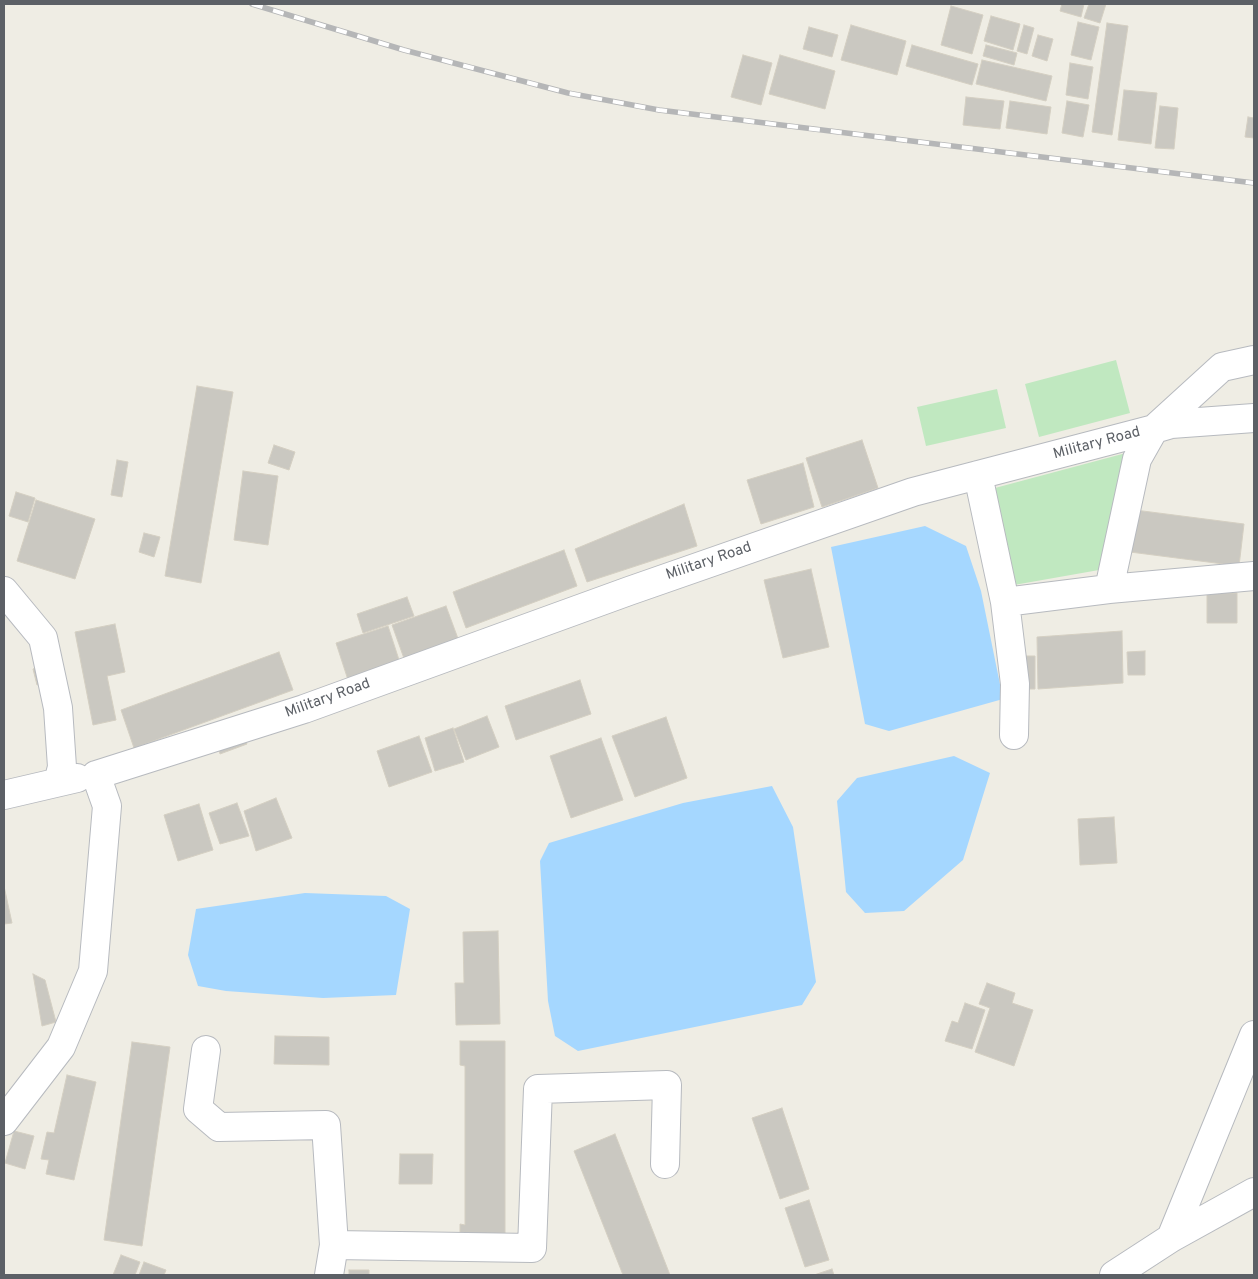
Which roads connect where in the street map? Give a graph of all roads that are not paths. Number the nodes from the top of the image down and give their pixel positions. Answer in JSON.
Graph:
{"nodes":[{"id":1,"x":1254,"y":360,"type":"edge"},
{"id":2,"x":1254,"y":418,"type":"edge"},
{"id":3,"x":1154,"y":429,"type":"junction"},
{"id":4,"x":978,"y":475,"type":"junction"},
{"id":5,"x":1254,"y":576,"type":"edge"},
{"id":6,"x":1109,"y":589,"type":"junction"},
{"id":7,"x":4,"y":591,"type":"edge"},
{"id":8,"x":1005,"y":602,"type":"junction"},
{"id":9,"x":1014,"y":735,"type":"dead end"},
{"id":10,"x":96,"y":775,"type":"junction"},
{"id":11,"x":58,"y":782,"type":"junction"},
{"id":12,"x":4,"y":795,"type":"edge"},
{"id":13,"x":1254,"y":1035,"type":"edge"},
{"id":14,"x":206,"y":1050,"type":"dead end"},
{"id":15,"x":4,"y":1121,"type":"edge"},
{"id":16,"x":665,"y":1164,"type":"dead end"},
{"id":17,"x":1254,"y":1192,"type":"edge"},
{"id":18,"x":1171,"y":1238,"type":"junction"},
{"id":19,"x":334,"y":1245,"type":"junction"},
{"id":20,"x":329,"y":1275,"type":"edge"},
{"id":21,"x":1114,"y":1275,"type":"edge"}],
"edges":[{"from":1,"to":3,"type":"street","name":"Military Road"},
{"from":2,"to":3,"type":"street"},
{"from":3,"to":4,"type":"street","name":"Military Road"},
{"from":3,"to":6,"type":"street"},
{"from":4,"to":8,"type":"street"},
{"from":4,"to":10,"type":"street","name":"Military Road"},
{"from":5,"to":6,"type":"street"},
{"from":6,"to":8,"type":"street"},
{"from":7,"to":11,"type":"street"},
{"from":8,"to":9,"type":"street"},
{"from":10,"to":11,"type":"street","name":"Military Road"},
{"from":10,"to":15,"type":"street"},
{"from":11,"to":12,"type":"street","name":"Military Road"},
{"from":13,"to":18,"type":"street"},
{"from":14,"to":19,"type":"street"},
{"from":16,"to":19,"type":"street"},
{"from":17,"to":18,"type":"street"},
{"from":18,"to":21,"type":"street"},
{"from":19,"to":20,"type":"street"}]}
